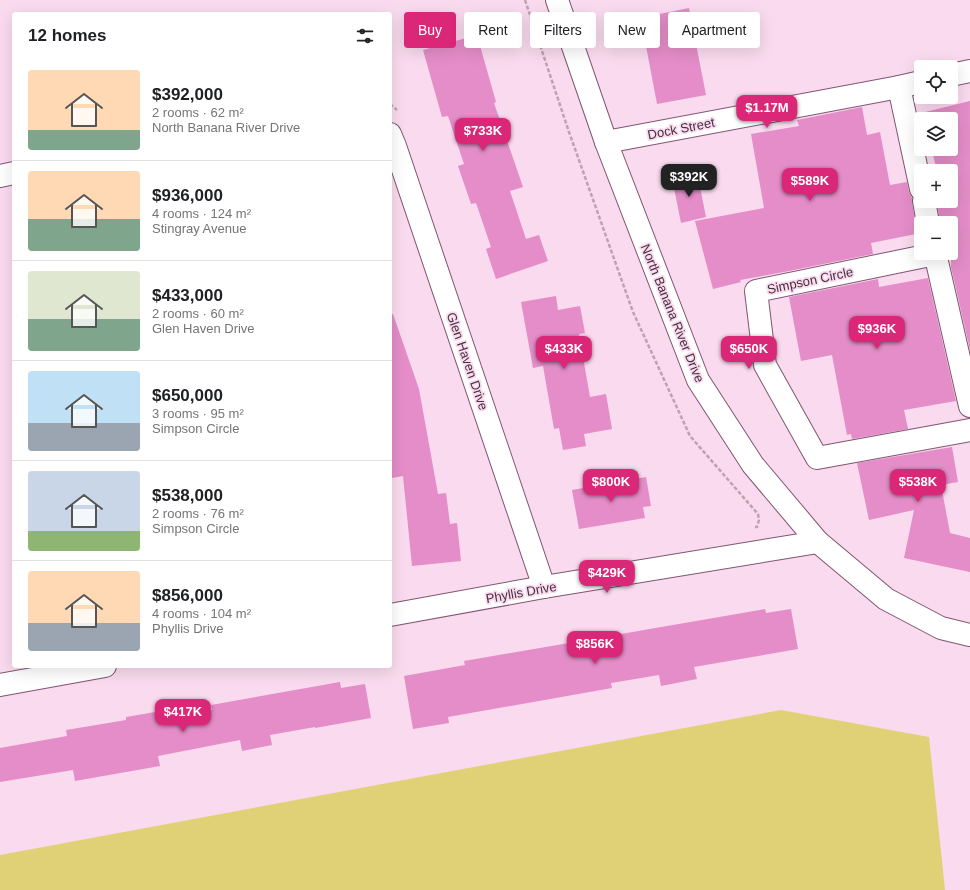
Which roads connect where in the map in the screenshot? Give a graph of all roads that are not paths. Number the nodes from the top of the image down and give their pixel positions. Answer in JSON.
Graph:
{"nodes":[{"id":1,"x":557,"y":0,"type":"edge"},
{"id":2,"x":970,"y":71,"type":"edge"},
{"id":3,"x":958,"y":74,"type":"edge"},
{"id":4,"x":914,"y":84,"type":"edge"},
{"id":5,"x":899,"y":87,"type":"junction"},
{"id":6,"x":392,"y":138,"type":"edge"},
{"id":7,"x":606,"y":142,"type":"junction"},
{"id":8,"x":916,"y":164,"type":"edge"},
{"id":9,"x":12,"y":173,"type":"edge"},
{"id":10,"x":0,"y":176,"type":"edge"},
{"id":11,"x":914,"y":258,"type":"edge"},
{"id":12,"x":937,"y":260,"type":"edge"},
{"id":13,"x":966,"y":370,"type":"edge"},
{"id":14,"x":970,"y":406,"type":"edge"},
{"id":15,"x":970,"y":430,"type":"edge"},
{"id":16,"x":818,"y":542,"type":"junction"},
{"id":17,"x":544,"y":587,"type":"junction"},
{"id":18,"x":392,"y":615,"type":"edge"},
{"id":19,"x":970,"y":635,"type":"edge"},
{"id":20,"x":94,"y":668,"type":"edge"},
{"id":21,"x":0,"y":685,"type":"edge"}],
"edges":[{"from":1,"to":7,"type":"street","name":"North Banana River Drive"},
{"from":2,"to":3,"type":"street"},
{"from":4,"to":5,"type":"street","name":"Dock Street"},
{"from":5,"to":7,"type":"street","name":"Dock Street"},
{"from":5,"to":8,"type":"street"},
{"from":6,"to":17,"type":"street","name":"Glen Haven Drive"},
{"from":7,"to":16,"type":"street","name":"North Banana River Drive"},
{"from":9,"to":10,"type":"street"},
{"from":11,"to":15,"type":"street","name":"Simpson Circle"},
{"from":12,"to":13,"type":"street"},
{"from":13,"to":14,"type":"street"},
{"from":16,"to":17,"type":"street","name":"Phyllis Drive"},
{"from":16,"to":19,"type":"street","name":"North Banana River Drive"},
{"from":17,"to":18,"type":"street","name":"Phyllis Drive"},
{"from":20,"to":21,"type":"street"}]}
